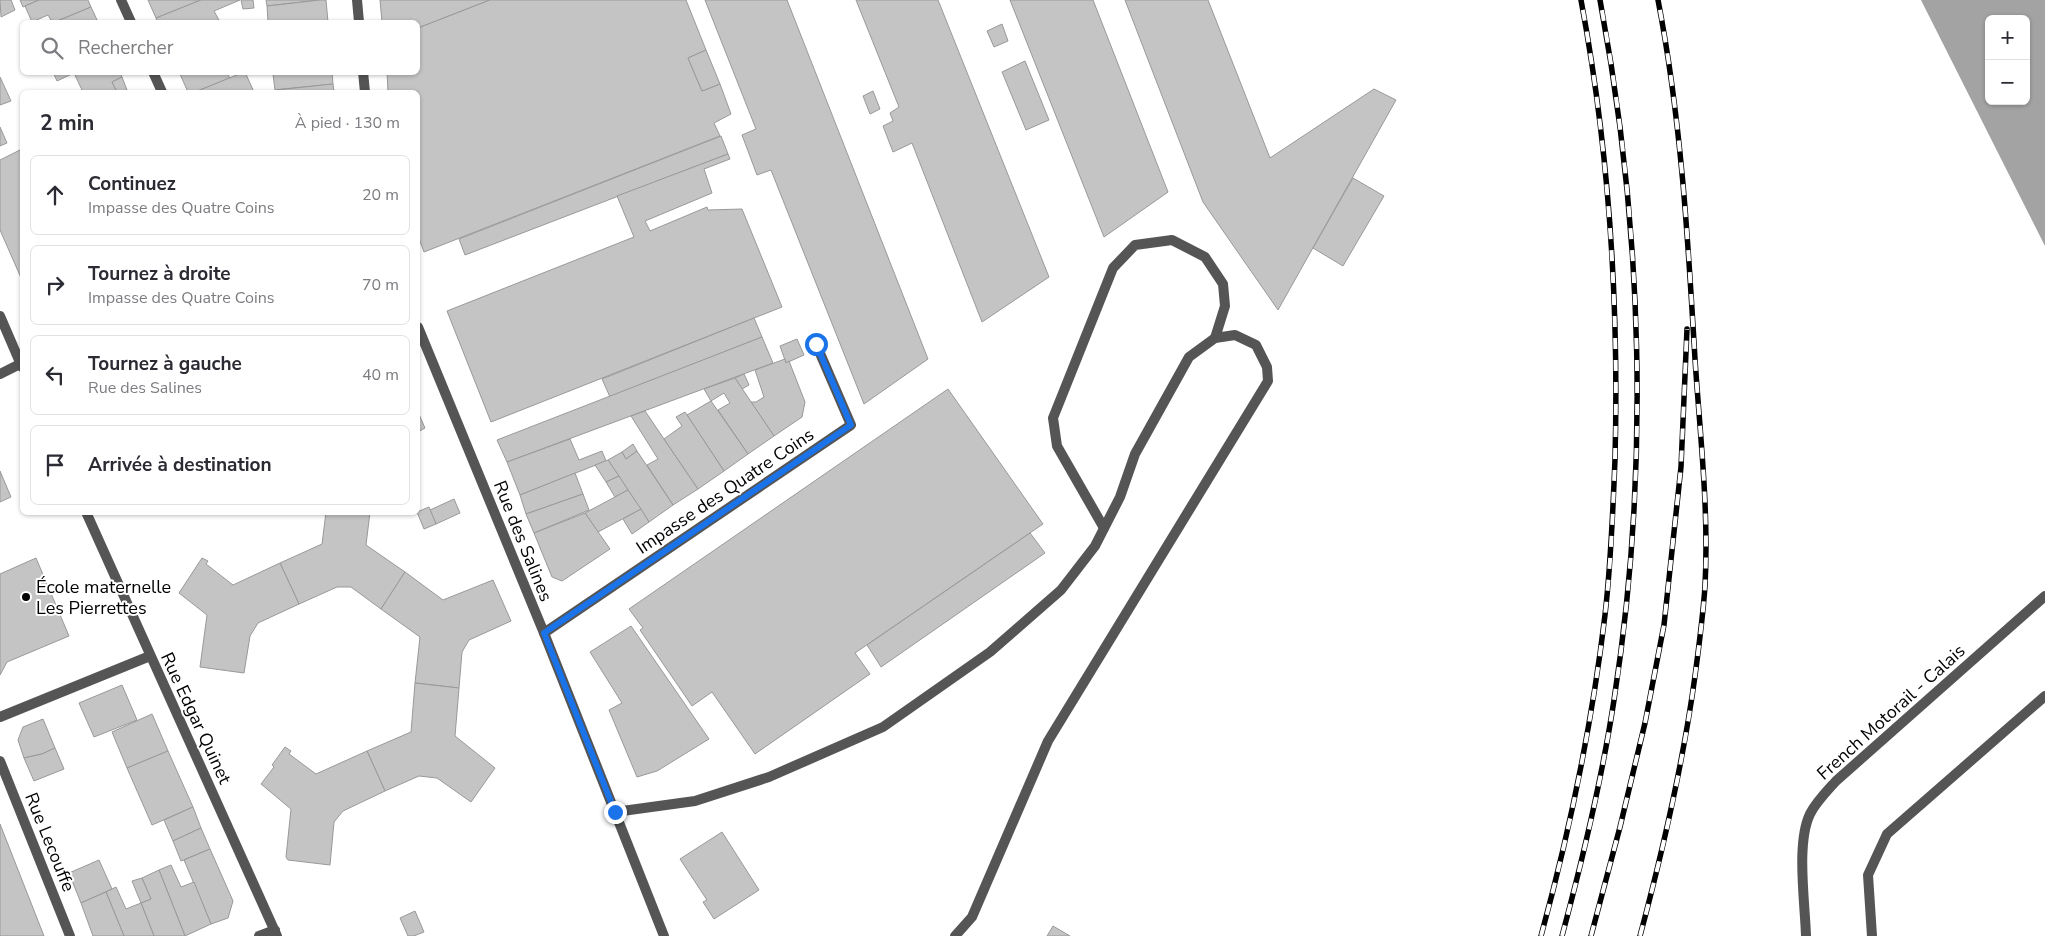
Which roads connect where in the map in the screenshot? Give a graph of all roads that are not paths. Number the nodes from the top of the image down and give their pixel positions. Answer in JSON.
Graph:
{"nodes":[{"id":1,"x":121,"y":0,"type":"edge"},
{"id":2,"x":357,"y":0,"type":"edge"},
{"id":3,"x":130,"y":20,"type":"edge"},
{"id":4,"x":359,"y":20,"type":"edge"},
{"id":5,"x":154,"y":75,"type":"edge"},
{"id":6,"x":363,"y":75,"type":"edge"},
{"id":7,"x":161,"y":90,"type":"edge"},
{"id":8,"x":365,"y":90,"type":"edge"},
{"id":9,"x":0,"y":316,"type":"edge"},
{"id":10,"x":420,"y":332,"type":"edge"},
{"id":11,"x":1215,"y":338,"type":"junction"},
{"id":12,"x":816,"y":344,"type":"dead end"},
{"id":13,"x":20,"y":361,"type":"edge"},
{"id":14,"x":20,"y":366,"type":"edge"},
{"id":15,"x":0,"y":374,"type":"edge"},
{"id":16,"x":87,"y":515,"type":"edge"},
{"id":17,"x":1104,"y":528,"type":"junction"},
{"id":18,"x":2045,"y":596,"type":"edge"},
{"id":19,"x":544,"y":633,"type":"junction"},
{"id":20,"x":150,"y":656,"type":"junction"},
{"id":21,"x":2045,"y":696,"type":"edge"},
{"id":22,"x":0,"y":717,"type":"edge"},
{"id":23,"x":0,"y":761,"type":"edge"},
{"id":24,"x":615,"y":812,"type":"junction"},
{"id":25,"x":276,"y":933,"type":"edge"},
{"id":26,"x":70,"y":936,"type":"edge"},
{"id":27,"x":259,"y":936,"type":"edge"},
{"id":28,"x":664,"y":936,"type":"edge"},
{"id":29,"x":955,"y":936,"type":"edge"},
{"id":30,"x":1806,"y":936,"type":"edge"},
{"id":31,"x":1872,"y":936,"type":"edge"}],
"edges":[{"from":1,"to":3,"type":"street"},
{"from":2,"to":4,"type":"street"},
{"from":5,"to":7,"type":"street"},
{"from":6,"to":8,"type":"street"},
{"from":9,"to":13,"type":"street"},
{"from":10,"to":19,"type":"street","name":"Rue des Salines"},
{"from":11,"to":17,"type":"street"},
{"from":11,"to":17,"type":"street"},
{"from":11,"to":29,"type":"street"},
{"from":12,"to":19,"type":"street","name":"Impasse des Quatre Coins"},
{"from":14,"to":15,"type":"street"},
{"from":16,"to":20,"type":"street","name":"Rue Edgar Quinet"},
{"from":17,"to":24,"type":"street"},
{"from":18,"to":30,"type":"street","name":"French Motorail - Calais"},
{"from":19,"to":24,"type":"street","name":"Rue des Salines"},
{"from":20,"to":22,"type":"street"},
{"from":20,"to":25,"type":"street","name":"Rue Edgar Quinet"},
{"from":21,"to":31,"type":"street"},
{"from":23,"to":26,"type":"street","name":"Rue Lecouffe"},
{"from":24,"to":28,"type":"street","name":"Rue des Salines"},
{"from":25,"to":27,"type":"street"}]}
